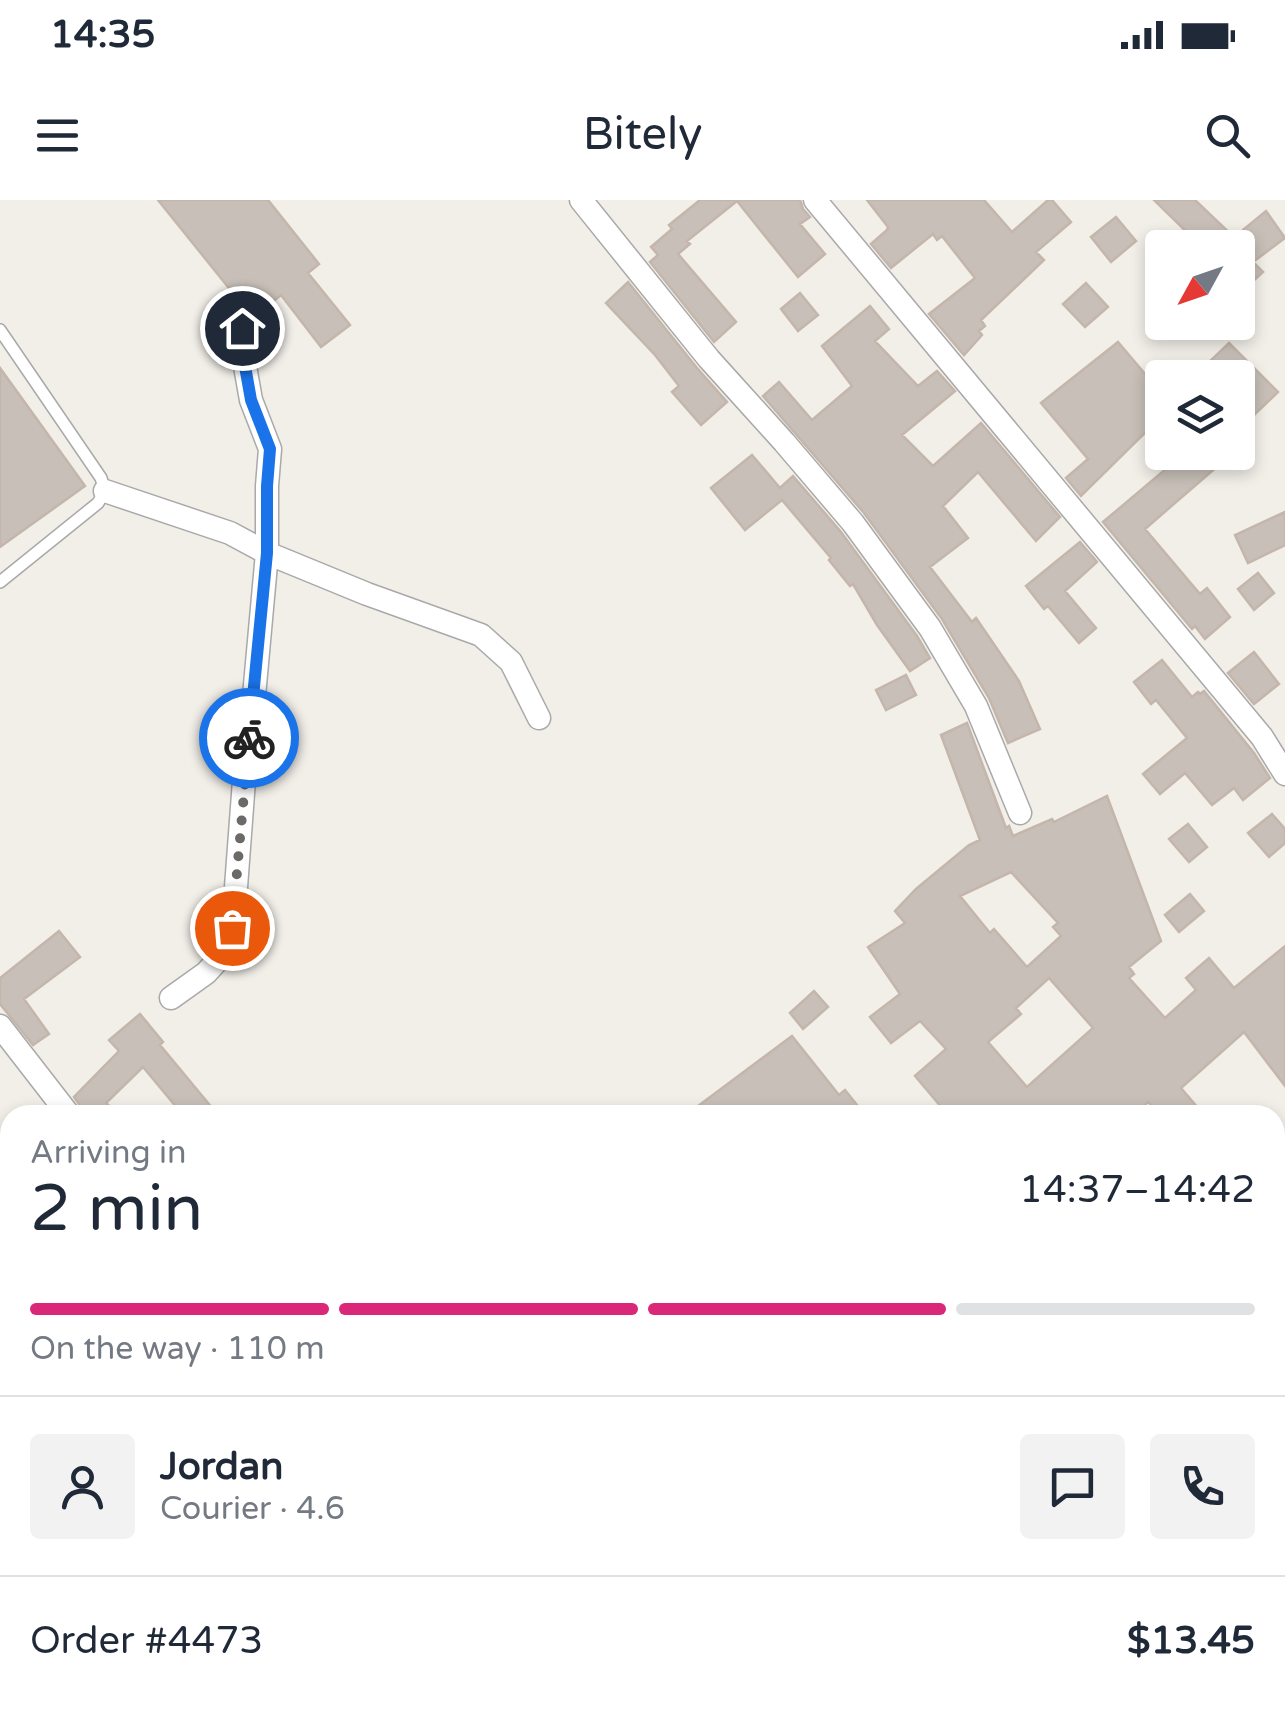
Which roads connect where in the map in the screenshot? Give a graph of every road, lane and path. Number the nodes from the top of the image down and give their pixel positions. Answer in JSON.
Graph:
{"nodes":[{"id":1,"x":581,"y":200,"type":"edge"},
{"id":2,"x":815,"y":200,"type":"edge"},
{"id":3,"x":242,"y":328,"type":"dead end"},
{"id":4,"x":0,"y":330,"type":"edge"},
{"id":5,"x":105,"y":492,"type":"junction"},
{"id":6,"x":267,"y":553,"type":"junction"},
{"id":7,"x":0,"y":582,"type":"edge"},
{"id":8,"x":539,"y":718,"type":"dead end"},
{"id":9,"x":1285,"y":774,"type":"edge"},
{"id":10,"x":1020,"y":813,"type":"dead end"},
{"id":11,"x":171,"y":998,"type":"dead end"},
{"id":12,"x":3,"y":1036,"type":"edge"},
{"id":13,"x":61,"y":1105,"type":"edge"}],
"edges":[{"from":1,"to":10,"type":"street"},
{"from":2,"to":9,"type":"street"},
{"from":3,"to":6,"type":"street"},
{"from":4,"to":5,"type":"lane"},
{"from":5,"to":6,"type":"street"},
{"from":5,"to":7,"type":"lane"},
{"from":6,"to":8,"type":"street"},
{"from":6,"to":11,"type":"street"},
{"from":12,"to":13,"type":"street"}]}
